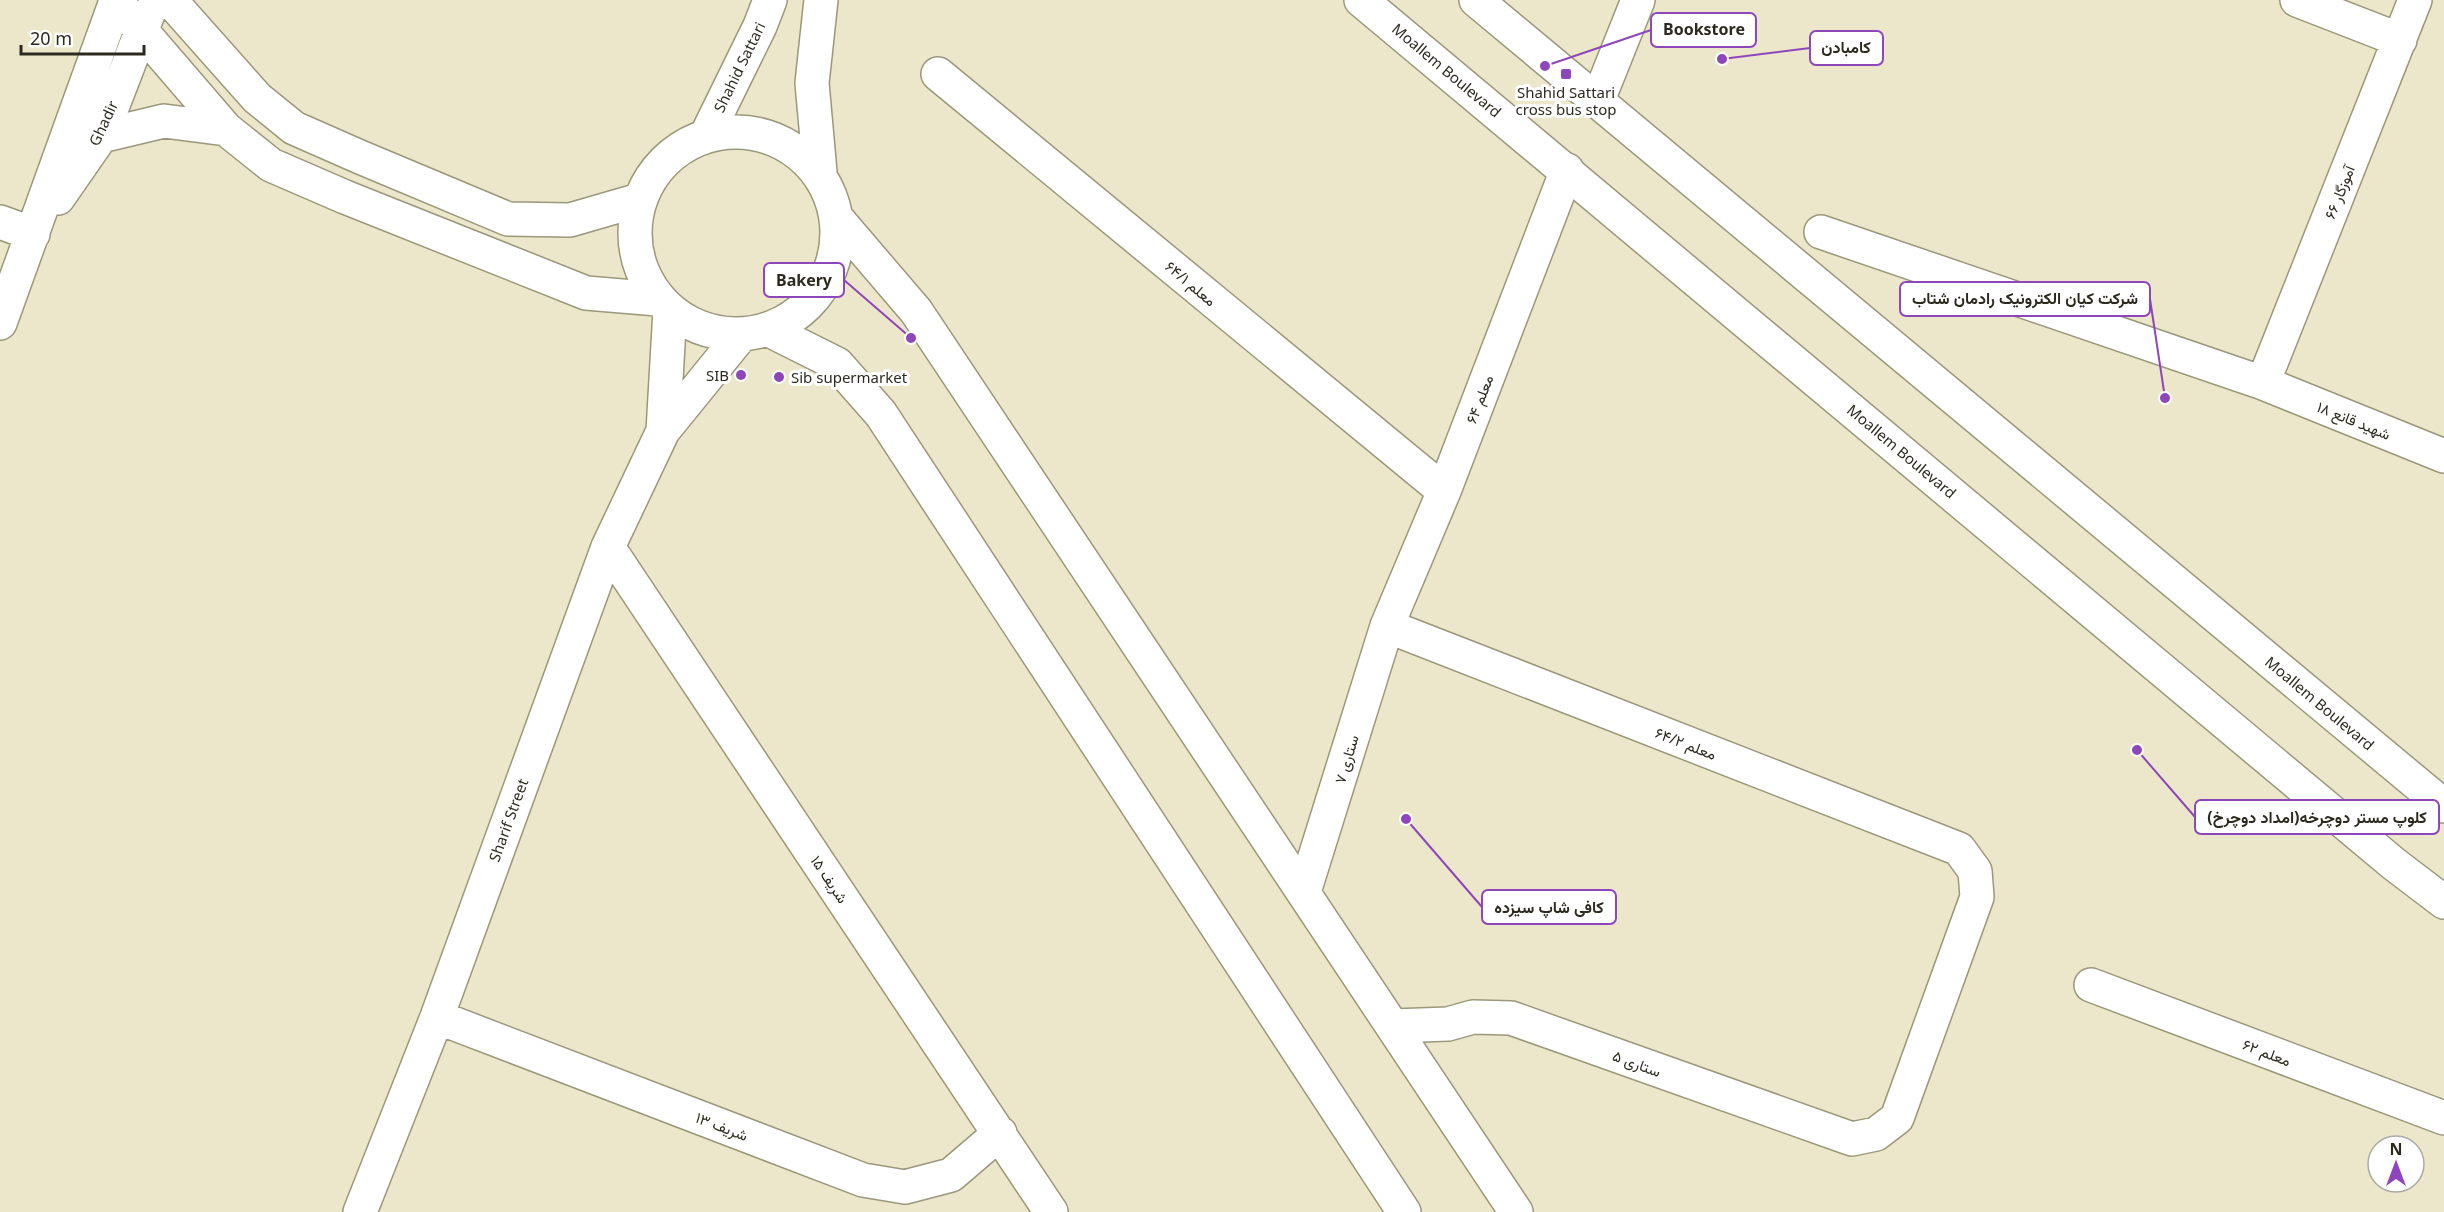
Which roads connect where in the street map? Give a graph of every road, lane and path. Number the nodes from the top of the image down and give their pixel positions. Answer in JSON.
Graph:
{"nodes":[{"id":1,"x":116,"y":0,"type":"edge"},
{"id":2,"x":153,"y":0,"type":"edge"},
{"id":3,"x":170,"y":0,"type":"edge"},
{"id":4,"x":770,"y":0,"type":"edge"},
{"id":5,"x":821,"y":0,"type":"edge"},
{"id":6,"x":1361,"y":0,"type":"edge"},
{"id":7,"x":1476,"y":0,"type":"edge"},
{"id":8,"x":1638,"y":0,"type":"edge"},
{"id":9,"x":2297,"y":0,"type":"edge"},
{"id":10,"x":2415,"y":0,"type":"edge"},
{"id":11,"x":141,"y":32,"type":"junction"},
{"id":12,"x":2400,"y":40,"type":"junction"},
{"id":13,"x":938,"y":74,"type":"dead end"},
{"id":14,"x":1598,"y":99,"type":"junction"},
{"id":15,"x":226,"y":129,"type":"junction"},
{"id":16,"x":707,"y":134,"type":"junction"},
{"id":17,"x":101,"y":136,"type":"junction"},
{"id":18,"x":1567,"y":170,"type":"junction"},
{"id":19,"x":820,"y":172,"type":"junction"},
{"id":20,"x":639,"y":200,"type":"junction"},
{"id":21,"x":839,"y":221,"type":"junction"},
{"id":22,"x":0,"y":222,"type":"edge"},
{"id":23,"x":1821,"y":232,"type":"dead end"},
{"id":24,"x":33,"y":234,"type":"junction"},
{"id":25,"x":664,"y":305,"type":"junction"},
{"id":26,"x":0,"y":323,"type":"edge"},
{"id":27,"x":755,"y":333,"type":"junction"},
{"id":28,"x":2263,"y":383,"type":"junction"},
{"id":29,"x":663,"y":431,"type":"junction"},
{"id":30,"x":2444,"y":456,"type":"edge"},
{"id":31,"x":1443,"y":491,"type":"junction"},
{"id":32,"x":608,"y":547,"type":"junction"},
{"id":33,"x":1387,"y":626,"type":"junction"},
{"id":34,"x":2444,"y":806,"type":"edge"},
{"id":35,"x":1304,"y":892,"type":"junction"},
{"id":36,"x":2444,"y":902,"type":"edge"},
{"id":37,"x":2091,"y":986,"type":"dead end"},
{"id":38,"x":437,"y":1017,"type":"junction"},
{"id":39,"x":1393,"y":1026,"type":"junction"},
{"id":40,"x":2444,"y":1118,"type":"edge"},
{"id":41,"x":1000,"y":1133,"type":"junction"},
{"id":42,"x":1876,"y":1134,"type":"joint"},
{"id":43,"x":360,"y":1212,"type":"edge"},
{"id":44,"x":1051,"y":1212,"type":"edge"},
{"id":45,"x":1404,"y":1212,"type":"edge"},
{"id":46,"x":1516,"y":1212,"type":"edge"}],
"edges":[{"from":1,"to":11,"type":"street"},
{"from":1,"to":24,"type":"street","name":"Ghadir"},
{"from":2,"to":11,"type":"street","name":"Ghadir"},
{"from":3,"to":20,"type":"street"},
{"from":4,"to":16,"type":"street","name":"Shahid Sattari"},
{"from":5,"to":19,"type":"street"},
{"from":6,"to":18,"type":"street","name":"Moallem Boulevard"},
{"from":7,"to":14,"type":"street","name":"Moallem Boulevard"},
{"from":8,"to":14,"type":"street"},
{"from":9,"to":12,"type":"street"},
{"from":10,"to":12,"type":"street","name":"آموزگار ۶۶"},
{"from":11,"to":15,"type":"street"},
{"from":11,"to":17,"type":"street","name":"Ghadir"},
{"from":12,"to":28,"type":"street","name":"آموزگار ۶۶"},
{"from":13,"to":31,"type":"street","name":"معلم ۶۴/۱"},
{"from":14,"to":34,"type":"street","name":"Moallem Boulevard"},
{"from":15,"to":17,"type":"street"},
{"from":15,"to":25,"type":"street"},
{"from":16,"to":19,"type":"street"},
{"from":16,"to":20,"type":"street"},
{"from":17,"to":24,"type":"street","name":"Ghadir"},
{"from":18,"to":31,"type":"street","name":"معلم ۶۴"},
{"from":18,"to":36,"type":"street","name":"Moallem Boulevard"},
{"from":19,"to":21,"type":"street"},
{"from":20,"to":25,"type":"street"},
{"from":21,"to":27,"type":"street"},
{"from":21,"to":35,"type":"street"},
{"from":22,"to":24,"type":"street"},
{"from":23,"to":28,"type":"street","name":"شهید قانع ۱۸"},
{"from":24,"to":26,"type":"street","name":"Ghadir"},
{"from":25,"to":27,"type":"street"},
{"from":25,"to":29,"type":"street","name":"Sharif Street"},
{"from":27,"to":29,"type":"street","name":"Sharif Street"},
{"from":27,"to":45,"type":"street"},
{"from":28,"to":30,"type":"street","name":"شهید قانع ۱۸"},
{"from":29,"to":32,"type":"street","name":"Sharif Street"},
{"from":31,"to":33,"type":"street","name":"معلم ۶۴"},
{"from":32,"to":38,"type":"street","name":"Sharif Street"},
{"from":32,"to":41,"type":"street","name":"شریف ۱۵"},
{"from":33,"to":35,"type":"street","name":"ستاری ۷"},
{"from":33,"to":42,"type":"street","name":"معلم ۶۴/۲"},
{"from":35,"to":39,"type":"street"},
{"from":37,"to":40,"type":"street","name":"معلم ۶۲"},
{"from":38,"to":41,"type":"street","name":"شریف ۱۳"},
{"from":38,"to":43,"type":"street","name":"Sharif Street"},
{"from":39,"to":42,"type":"street","name":"ستاری ۵"},
{"from":39,"to":46,"type":"street"},
{"from":41,"to":44,"type":"street","name":"شریف ۱۵"}]}
